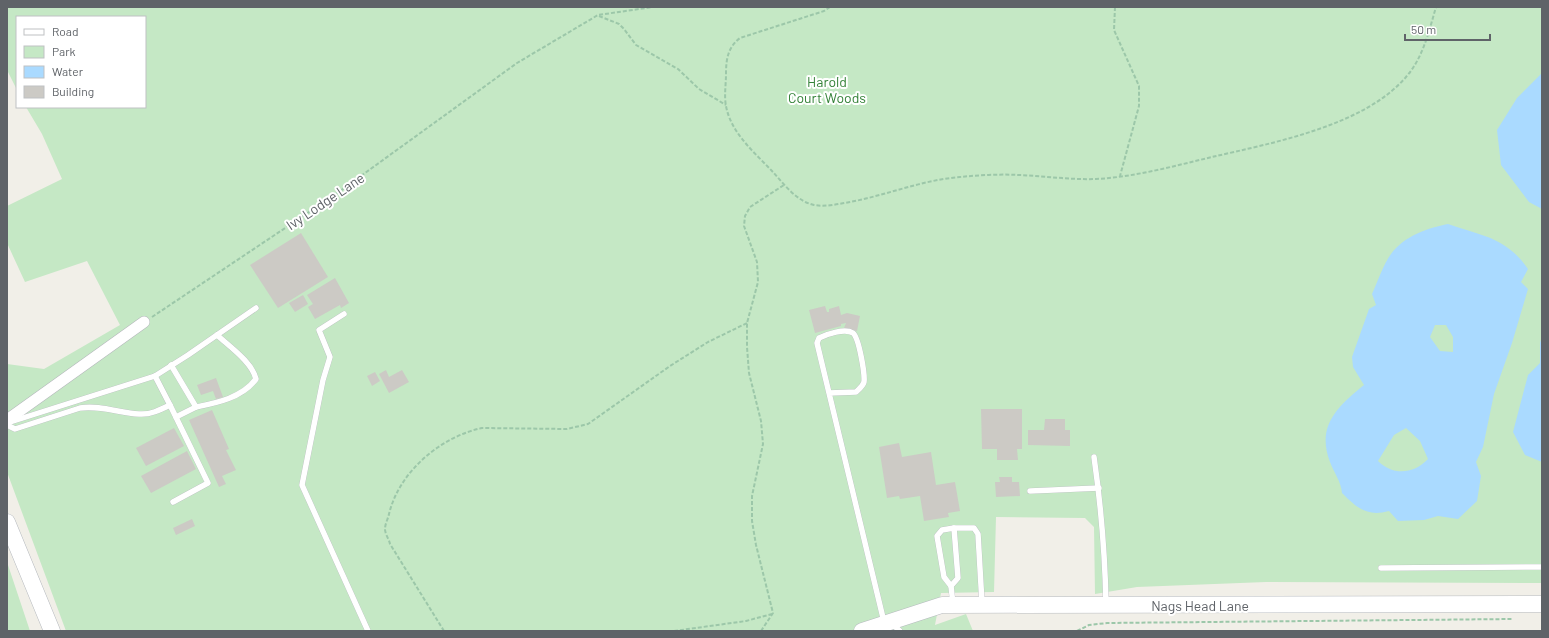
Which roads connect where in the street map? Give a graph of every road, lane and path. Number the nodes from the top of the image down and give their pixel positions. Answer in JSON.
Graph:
{"nodes":[{"id":1,"x":653,"y":7,"type":"edge"},
{"id":2,"x":830,"y":7,"type":"edge"},
{"id":3,"x":1115,"y":7,"type":"edge"},
{"id":4,"x":1436,"y":7,"type":"edge"},
{"id":5,"x":598,"y":16,"type":"junction"},
{"id":6,"x":726,"y":105,"type":"junction"},
{"id":7,"x":1120,"y":176,"type":"junction"},
{"id":8,"x":784,"y":185,"type":"junction"},
{"id":9,"x":256,"y":308,"type":"dead end"},
{"id":10,"x":344,"y":314,"type":"dead end"},
{"id":11,"x":144,"y":322,"type":"joint"},
{"id":12,"x":748,"y":323,"type":"junction"},
{"id":13,"x":217,"y":335,"type":"junction"},
{"id":14,"x":171,"y":365,"type":"junction"},
{"id":15,"x":155,"y":376,"type":"junction"},
{"id":16,"x":829,"y":393,"type":"junction"},
{"id":17,"x":170,"y":405,"type":"junction"},
{"id":18,"x":196,"y":407,"type":"junction"},
{"id":19,"x":176,"y":417,"type":"junction"},
{"id":20,"x":7,"y":423,"type":"edge"},
{"id":21,"x":1094,"y":457,"type":"dead end"},
{"id":22,"x":1099,"y":488,"type":"junction"},
{"id":23,"x":1030,"y":490,"type":"dead end"},
{"id":24,"x":173,"y":502,"type":"dead end"},
{"id":25,"x":7,"y":522,"type":"edge"},
{"id":26,"x":954,"y":528,"type":"junction"},
{"id":27,"x":1381,"y":568,"type":"dead end"},
{"id":28,"x":1542,"y":568,"type":"edge"},
{"id":29,"x":951,"y":586,"type":"junction"},
{"id":30,"x":953,"y":604,"type":"junction"},
{"id":31,"x":1542,"y":604,"type":"edge"},
{"id":32,"x":982,"y":605,"type":"junction"},
{"id":33,"x":1106,"y":605,"type":"junction"},
{"id":34,"x":773,"y":613,"type":"junction"},
{"id":35,"x":1519,"y":619,"type":"dead end"},
{"id":36,"x":891,"y":626,"type":"edge"},
{"id":37,"x":52,"y":631,"type":"edge"},
{"id":38,"x":368,"y":631,"type":"edge"},
{"id":39,"x":444,"y":631,"type":"edge"},
{"id":40,"x":674,"y":631,"type":"edge"},
{"id":41,"x":761,"y":631,"type":"edge"},
{"id":42,"x":862,"y":631,"type":"edge"},
{"id":43,"x":1077,"y":631,"type":"edge"}],
"edges":[{"from":1,"to":5,"type":"path","name":"Ivy Lodge Lane"},
{"from":2,"to":6,"type":"path"},
{"from":3,"to":7,"type":"path"},
{"from":4,"to":7,"type":"path"},
{"from":5,"to":6,"type":"path"},
{"from":5,"to":11,"type":"path","name":"Ivy Lodge Lane"},
{"from":6,"to":8,"type":"path"},
{"from":7,"to":8,"type":"path"},
{"from":8,"to":12,"type":"path"},
{"from":9,"to":13,"type":"lane"},
{"from":10,"to":38,"type":"lane"},
{"from":11,"to":20,"type":"street"},
{"from":12,"to":34,"type":"path"},
{"from":12,"to":39,"type":"path"},
{"from":13,"to":14,"type":"lane"},
{"from":13,"to":18,"type":"lane"},
{"from":14,"to":15,"type":"lane"},
{"from":14,"to":18,"type":"lane"},
{"from":15,"to":17,"type":"lane"},
{"from":15,"to":20,"type":"lane"},
{"from":16,"to":16,"type":"lane"},
{"from":16,"to":36,"type":"lane"},
{"from":17,"to":19,"type":"lane"},
{"from":17,"to":20,"type":"lane"},
{"from":18,"to":19,"type":"lane"},
{"from":19,"to":24,"type":"lane"},
{"from":21,"to":22,"type":"lane"},
{"from":22,"to":23,"type":"lane"},
{"from":22,"to":33,"type":"lane"},
{"from":25,"to":37,"type":"street"},
{"from":26,"to":29,"type":"lane"},
{"from":26,"to":29,"type":"lane"},
{"from":26,"to":32,"type":"lane"},
{"from":27,"to":28,"type":"lane"},
{"from":29,"to":30,"type":"lane"},
{"from":30,"to":32,"type":"street","name":"Nags Head Lane"},
{"from":30,"to":36,"type":"street","name":"Nags Head Lane"},
{"from":31,"to":33,"type":"street","name":"Nags Head Lane"},
{"from":32,"to":33,"type":"street","name":"Nags Head Lane"},
{"from":34,"to":40,"type":"path"},
{"from":34,"to":41,"type":"path"},
{"from":35,"to":43,"type":"path"},
{"from":36,"to":42,"type":"street","name":"Nags Head Lane"}]}
